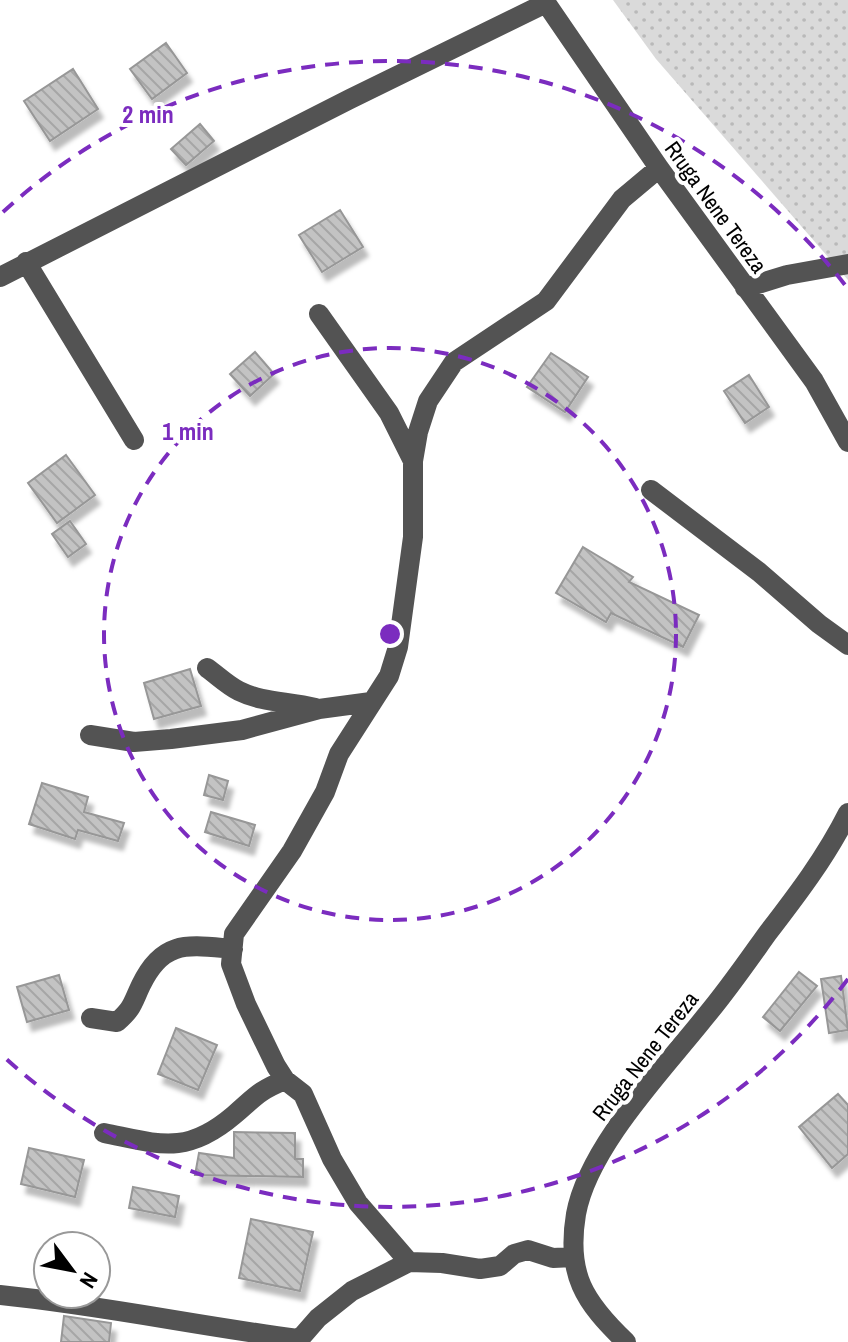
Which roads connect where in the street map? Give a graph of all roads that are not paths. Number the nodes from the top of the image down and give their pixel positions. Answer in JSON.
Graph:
{"nodes":[{"id":1,"x":545,"y":1,"type":"edge"},
{"id":2,"x":659,"y":168,"type":"junction"},
{"id":3,"x":848,"y":252,"type":"edge"},
{"id":4,"x":26,"y":262,"type":"junction"},
{"id":5,"x":848,"y":264,"type":"edge"},
{"id":6,"x":787,"y":275,"type":"junction"},
{"id":7,"x":0,"y":277,"type":"edge"},
{"id":8,"x":745,"y":288,"type":"junction"},
{"id":9,"x":319,"y":314,"type":"dead end"},
{"id":10,"x":134,"y":440,"type":"dead end"},
{"id":11,"x":848,"y":442,"type":"edge"},
{"id":12,"x":413,"y":461,"type":"junction"},
{"id":13,"x":651,"y":490,"type":"dead end"},
{"id":14,"x":848,"y":645,"type":"edge"},
{"id":15,"x":207,"y":668,"type":"dead end"},
{"id":16,"x":371,"y":702,"type":"junction"},
{"id":17,"x":319,"y":709,"type":"junction"},
{"id":18,"x":90,"y":735,"type":"dead end"},
{"id":19,"x":848,"y":813,"type":"edge"},
{"id":20,"x":233,"y":949,"type":"junction"},
{"id":21,"x":91,"y":1018,"type":"dead end"},
{"id":22,"x":285,"y":1080,"type":"junction"},
{"id":23,"x":104,"y":1133,"type":"dead end"},
{"id":24,"x":574,"y":1257,"type":"junction"},
{"id":25,"x":409,"y":1262,"type":"junction"},
{"id":26,"x":0,"y":1295,"type":"edge"},
{"id":27,"x":297,"y":1341,"type":"edge"},
{"id":28,"x":626,"y":1342,"type":"edge"}],
"edges":[{"from":1,"to":2,"type":"street","name":"Rruga Nene Tereza"},
{"from":1,"to":4,"type":"street"},
{"from":2,"to":8,"type":"street","name":"Rruga Nene Tereza"},
{"from":2,"to":12,"type":"street"},
{"from":3,"to":6,"type":"street"},
{"from":4,"to":7,"type":"street"},
{"from":4,"to":10,"type":"street"},
{"from":5,"to":6,"type":"street"},
{"from":6,"to":8,"type":"street"},
{"from":8,"to":11,"type":"street","name":"Rruga Nene Tereza"},
{"from":9,"to":12,"type":"street"},
{"from":12,"to":16,"type":"street"},
{"from":13,"to":14,"type":"street"},
{"from":15,"to":17,"type":"street"},
{"from":16,"to":17,"type":"street"},
{"from":16,"to":20,"type":"street"},
{"from":17,"to":18,"type":"street"},
{"from":19,"to":24,"type":"street","name":"Rruga Nene Tereza"},
{"from":20,"to":21,"type":"street"},
{"from":20,"to":22,"type":"street"},
{"from":22,"to":23,"type":"street"},
{"from":22,"to":25,"type":"street"},
{"from":24,"to":25,"type":"street"},
{"from":24,"to":28,"type":"street","name":"Rruga Nene Tereza"},
{"from":25,"to":27,"type":"street"},
{"from":26,"to":27,"type":"street"}]}
